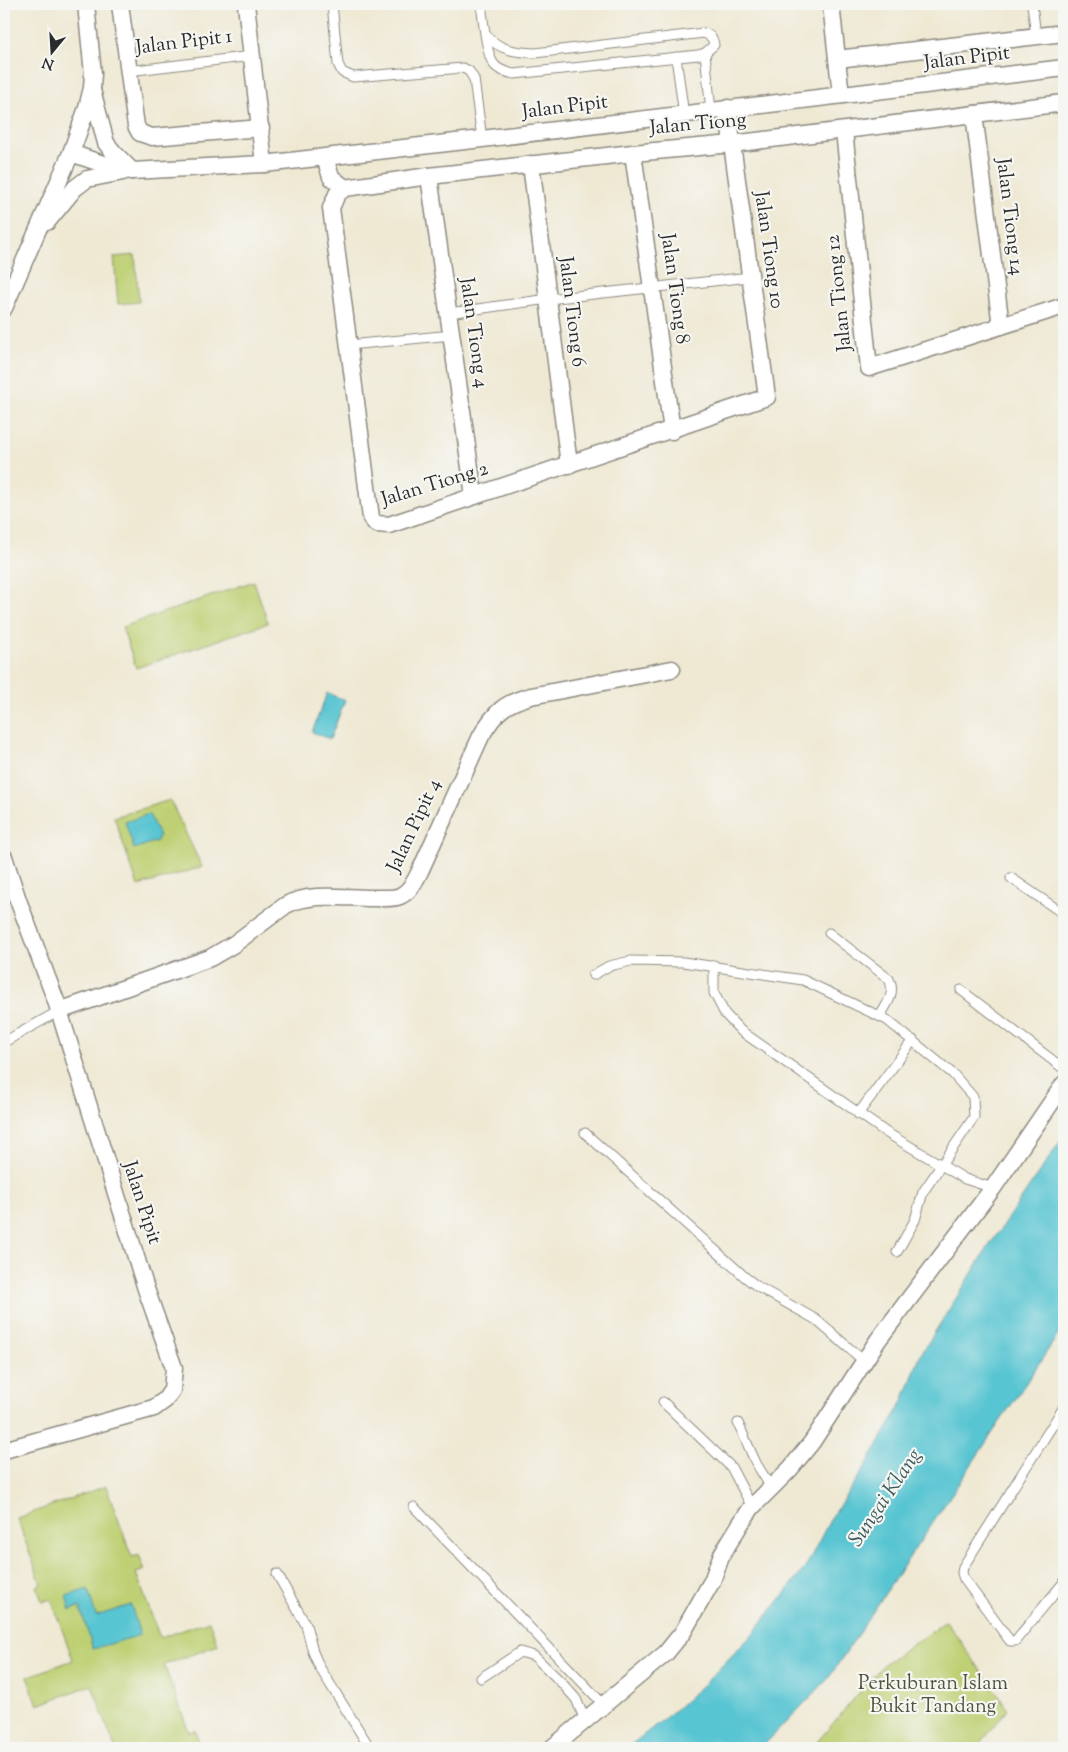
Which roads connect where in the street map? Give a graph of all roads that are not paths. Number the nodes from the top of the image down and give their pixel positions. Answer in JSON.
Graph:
{"nodes":[{"id":1,"x":86,"y":4,"type":"edge"},
{"id":2,"x":120,"y":4,"type":"edge"},
{"id":3,"x":246,"y":4,"type":"edge"},
{"id":4,"x":332,"y":4,"type":"edge"},
{"id":5,"x":481,"y":4,"type":"edge"},
{"id":6,"x":831,"y":4,"type":"edge"},
{"id":7,"x":1032,"y":4,"type":"edge"},
{"id":8,"x":1064,"y":33,"type":"edge"},
{"id":9,"x":486,"y":35,"type":"junction"},
{"id":10,"x":1036,"y":36,"type":"junction"},
{"id":11,"x":705,"y":53,"type":"junction"},
{"id":12,"x":252,"y":56,"type":"junction"},
{"id":13,"x":676,"y":57,"type":"junction"},
{"id":14,"x":837,"y":59,"type":"junction"},
{"id":15,"x":1064,"y":68,"type":"edge"},
{"id":16,"x":128,"y":71,"type":"junction"},
{"id":17,"x":92,"y":88,"type":"junction"},
{"id":18,"x":841,"y":95,"type":"junction"},
{"id":19,"x":1064,"y":103,"type":"edge"},
{"id":20,"x":728,"y":108,"type":"junction"},
{"id":21,"x":711,"y":111,"type":"junction"},
{"id":22,"x":974,"y":114,"type":"junction"},
{"id":23,"x":684,"y":115,"type":"junction"},
{"id":24,"x":261,"y":128,"type":"junction"},
{"id":25,"x":844,"y":130,"type":"junction"},
{"id":26,"x":482,"y":139,"type":"junction"},
{"id":27,"x":732,"y":144,"type":"junction"},
{"id":28,"x":634,"y":153,"type":"junction"},
{"id":29,"x":71,"y":154,"type":"junction"},
{"id":30,"x":325,"y":158,"type":"junction"},
{"id":31,"x":264,"y":164,"type":"junction"},
{"id":32,"x":531,"y":164,"type":"junction"},
{"id":33,"x":132,"y":171,"type":"junction"},
{"id":34,"x":430,"y":176,"type":"junction"},
{"id":35,"x":341,"y":191,"type":"junction"},
{"id":36,"x":34,"y":239,"type":"junction"},
{"id":37,"x":750,"y":277,"type":"junction"},
{"id":38,"x":652,"y":287,"type":"junction"},
{"id":39,"x":548,"y":299,"type":"junction"},
{"id":40,"x":1064,"y":306,"type":"edge"},
{"id":41,"x":4,"y":308,"type":"edge"},
{"id":42,"x":449,"y":313,"type":"junction"},
{"id":43,"x":1001,"y":326,"type":"junction"},
{"id":44,"x":452,"y":335,"type":"junction"},
{"id":45,"x":349,"y":345,"type":"junction"},
{"id":46,"x":766,"y":397,"type":"joint"},
{"id":47,"x":672,"y":431,"type":"junction"},
{"id":48,"x":569,"y":465,"type":"junction"},
{"id":49,"x":474,"y":496,"type":"junction"},
{"id":50,"x":672,"y":669,"type":"dead end"},
{"id":51,"x":4,"y":857,"type":"edge"},
{"id":52,"x":1011,"y":878,"type":"dead end"},
{"id":53,"x":1064,"y":914,"type":"edge"},
{"id":54,"x":829,"y":933,"type":"dead end"},
{"id":55,"x":714,"y":965,"type":"junction"},
{"id":56,"x":593,"y":975,"type":"dead end"},
{"id":57,"x":961,"y":990,"type":"dead end"},
{"id":58,"x":59,"y":1010,"type":"junction"},
{"id":59,"x":880,"y":1016,"type":"junction"},
{"id":60,"x":913,"y":1040,"type":"junction"},
{"id":61,"x":4,"y":1042,"type":"edge"},
{"id":62,"x":1064,"y":1069,"type":"edge"},
{"id":63,"x":1064,"y":1084,"type":"edge"},
{"id":64,"x":858,"y":1114,"type":"junction"},
{"id":65,"x":585,"y":1133,"type":"dead end"},
{"id":66,"x":941,"y":1166,"type":"junction"},
{"id":67,"x":993,"y":1188,"type":"junction"},
{"id":68,"x":896,"y":1252,"type":"dead end"},
{"id":69,"x":864,"y":1361,"type":"junction"},
{"id":70,"x":663,"y":1402,"type":"dead end"},
{"id":71,"x":1064,"y":1407,"type":"edge"},
{"id":72,"x":738,"y":1423,"type":"dead end"},
{"id":73,"x":4,"y":1450,"type":"edge"},
{"id":74,"x":770,"y":1489,"type":"junction"},
{"id":75,"x":414,"y":1507,"type":"dead end"},
{"id":76,"x":752,"y":1507,"type":"junction"},
{"id":77,"x":277,"y":1574,"type":"dead end"},
{"id":78,"x":1064,"y":1582,"type":"edge"},
{"id":79,"x":481,"y":1678,"type":"dead end"},
{"id":80,"x":604,"y":1705,"type":"junction"},
{"id":81,"x":585,"y":1720,"type":"junction"},
{"id":82,"x":370,"y":1748,"type":"edge"},
{"id":83,"x":552,"y":1748,"type":"edge"}],
"edges":[{"from":1,"to":17,"type":"street"},
{"from":2,"to":16,"type":"street","name":"Jalan Pipit 1"},
{"from":3,"to":12,"type":"street"},
{"from":4,"to":26,"type":"lane"},
{"from":5,"to":9,"type":"lane"},
{"from":6,"to":14,"type":"street"},
{"from":7,"to":10,"type":"lane"},
{"from":8,"to":10,"type":"street"},
{"from":9,"to":11,"type":"lane"},
{"from":9,"to":13,"type":"lane"},
{"from":10,"to":14,"type":"street"},
{"from":11,"to":13,"type":"lane"},
{"from":11,"to":21,"type":"lane"},
{"from":12,"to":16,"type":"lane","name":"Jalan Pipit 1"},
{"from":12,"to":24,"type":"street"},
{"from":13,"to":23,"type":"lane"},
{"from":14,"to":18,"type":"street"},
{"from":15,"to":18,"type":"street","name":"Jalan Pipit"},
{"from":16,"to":24,"type":"street"},
{"from":17,"to":29,"type":"street"},
{"from":17,"to":33,"type":"street"},
{"from":18,"to":20,"type":"street","name":"Jalan Pipit"},
{"from":19,"to":22,"type":"street","name":"Jalan Tiong"},
{"from":20,"to":21,"type":"street","name":"Jalan Pipit"},
{"from":20,"to":27,"type":"street","name":"Jalan Tiong 10"},
{"from":21,"to":23,"type":"street","name":"Jalan Pipit"},
{"from":22,"to":25,"type":"street","name":"Jalan Tiong"},
{"from":22,"to":43,"type":"street","name":"Jalan Tiong 14"},
{"from":23,"to":26,"type":"street","name":"Jalan Pipit"},
{"from":24,"to":31,"type":"street"},
{"from":25,"to":27,"type":"street","name":"Jalan Tiong"},
{"from":25,"to":43,"type":"street","name":"Jalan Tiong 12"},
{"from":26,"to":30,"type":"street","name":"Jalan Pipit"},
{"from":27,"to":28,"type":"street","name":"Jalan Tiong"},
{"from":27,"to":37,"type":"street","name":"Jalan Tiong 10"},
{"from":28,"to":32,"type":"street","name":"Jalan Tiong"},
{"from":28,"to":38,"type":"street","name":"Jalan Tiong 8"},
{"from":29,"to":33,"type":"street","name":"Jalan Pipit"},
{"from":29,"to":36,"type":"street"},
{"from":30,"to":31,"type":"street","name":"Jalan Pipit"},
{"from":30,"to":35,"type":"street"},
{"from":31,"to":33,"type":"street","name":"Jalan Pipit"},
{"from":32,"to":34,"type":"street","name":"Jalan Tiong"},
{"from":32,"to":39,"type":"street","name":"Jalan Tiong 6"},
{"from":33,"to":36,"type":"street"},
{"from":34,"to":35,"type":"street","name":"Jalan Tiong"},
{"from":34,"to":42,"type":"street","name":"Jalan Tiong 4"},
{"from":35,"to":45,"type":"street","name":"Jalan Tiong 2"},
{"from":36,"to":41,"type":"street"},
{"from":37,"to":38,"type":"lane"},
{"from":37,"to":46,"type":"street","name":"Jalan Tiong 10"},
{"from":38,"to":39,"type":"lane"},
{"from":38,"to":47,"type":"street","name":"Jalan Tiong 8"},
{"from":39,"to":42,"type":"lane"},
{"from":39,"to":48,"type":"street","name":"Jalan Tiong 6"},
{"from":40,"to":43,"type":"street","name":"Jalan Tiong 12"},
{"from":42,"to":44,"type":"street","name":"Jalan Tiong 4"},
{"from":44,"to":45,"type":"lane"},
{"from":44,"to":49,"type":"street","name":"Jalan Tiong 4"},
{"from":45,"to":49,"type":"street","name":"Jalan Tiong 2"},
{"from":46,"to":47,"type":"street","name":"Jalan Tiong 2"},
{"from":47,"to":48,"type":"street","name":"Jalan Tiong 2"},
{"from":48,"to":49,"type":"street","name":"Jalan Tiong 2"},
{"from":50,"to":58,"type":"street","name":"Jalan Pipit 4"},
{"from":51,"to":58,"type":"street","name":"Jalan Pipit"},
{"from":52,"to":53,"type":"lane"},
{"from":54,"to":59,"type":"lane"},
{"from":55,"to":56,"type":"lane"},
{"from":55,"to":59,"type":"lane"},
{"from":55,"to":64,"type":"lane"},
{"from":57,"to":62,"type":"lane"},
{"from":58,"to":61,"type":"lane"},
{"from":58,"to":73,"type":"street","name":"Jalan Pipit"},
{"from":59,"to":60,"type":"lane"},
{"from":60,"to":64,"type":"lane"},
{"from":60,"to":66,"type":"lane"},
{"from":63,"to":67,"type":"street"},
{"from":64,"to":66,"type":"lane"},
{"from":65,"to":69,"type":"lane"},
{"from":66,"to":67,"type":"lane"},
{"from":66,"to":68,"type":"lane"},
{"from":67,"to":69,"type":"street"},
{"from":69,"to":74,"type":"street"},
{"from":70,"to":76,"type":"lane"},
{"from":71,"to":78,"type":"lane"},
{"from":72,"to":74,"type":"lane"},
{"from":74,"to":76,"type":"street"},
{"from":75,"to":80,"type":"lane"},
{"from":76,"to":80,"type":"street"},
{"from":77,"to":82,"type":"lane"},
{"from":79,"to":81,"type":"lane"},
{"from":80,"to":81,"type":"street"},
{"from":81,"to":83,"type":"street"}]}
